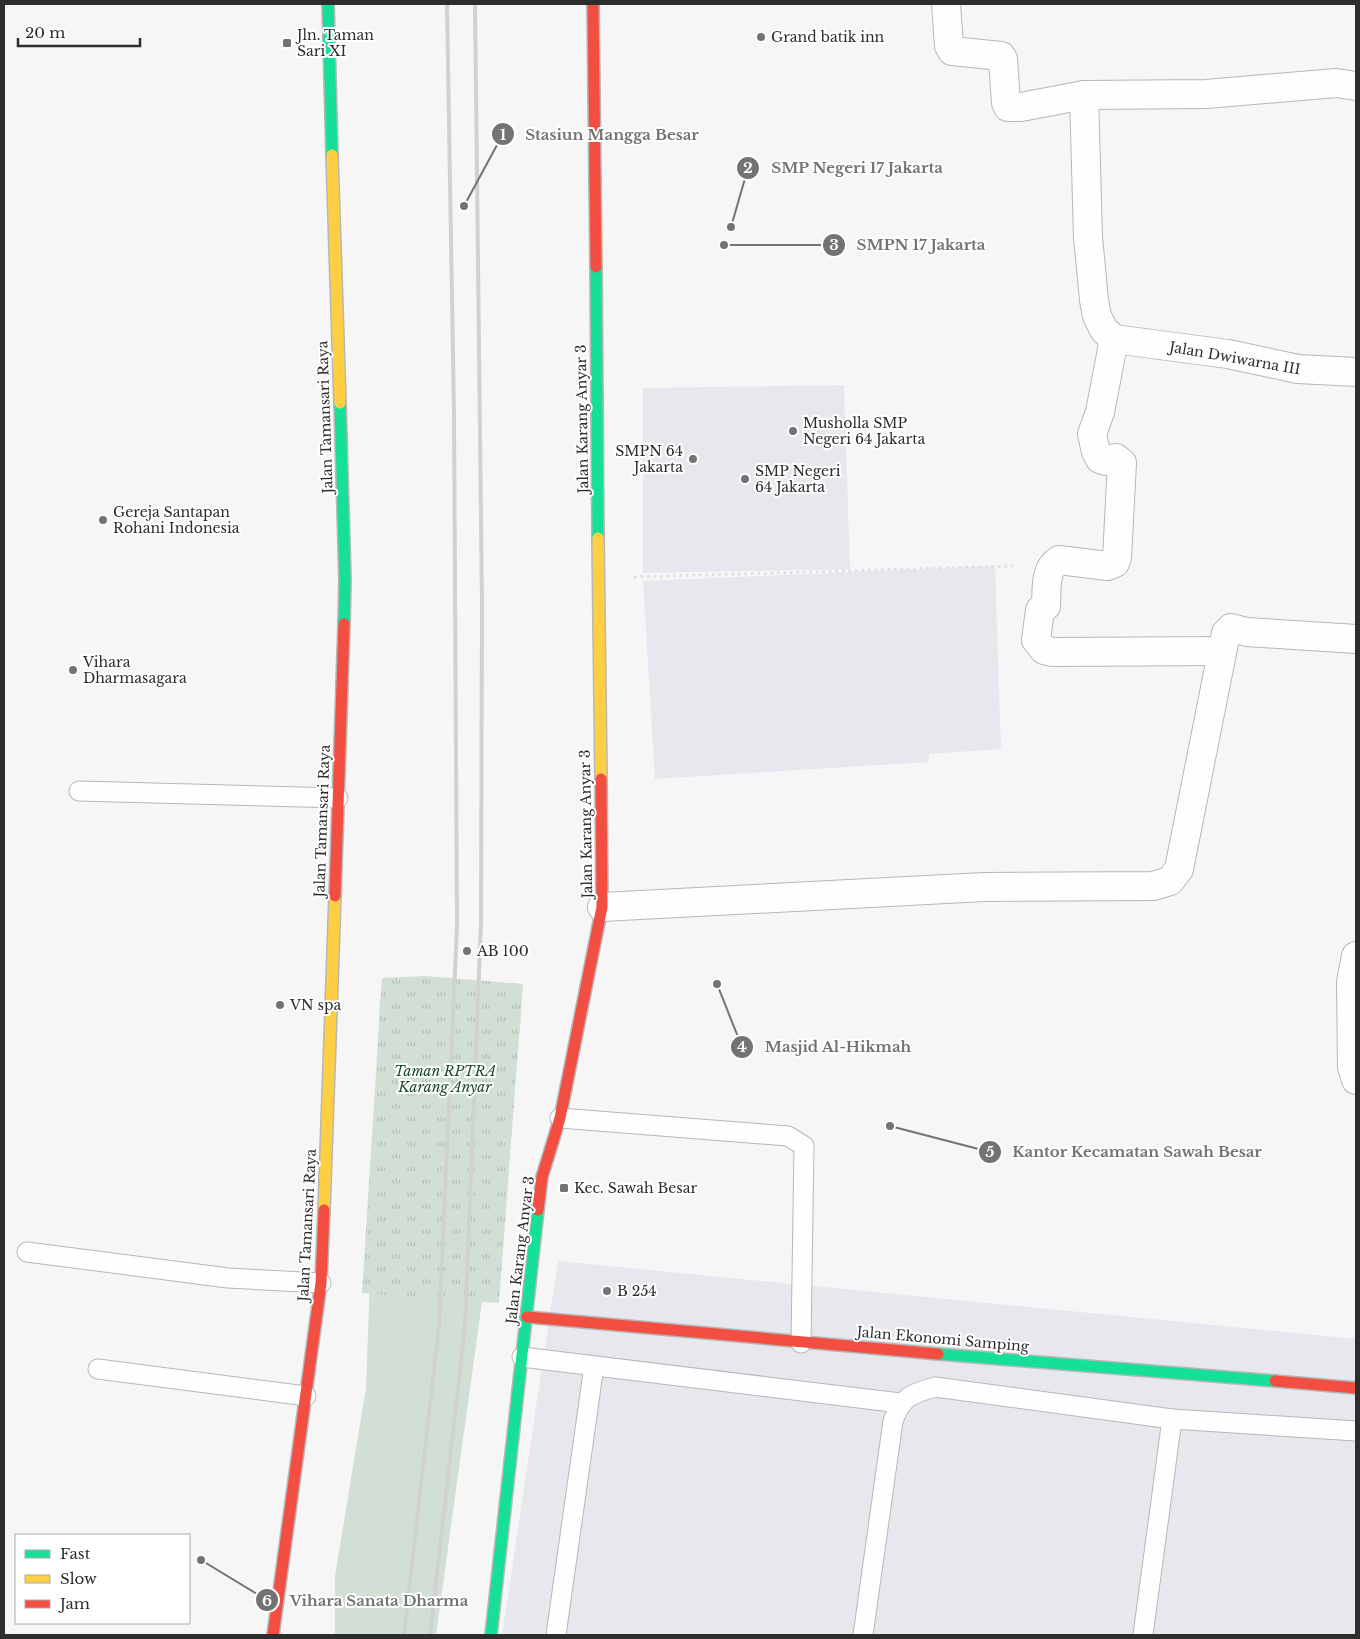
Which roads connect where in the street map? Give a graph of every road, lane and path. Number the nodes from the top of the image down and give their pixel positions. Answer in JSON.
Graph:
{"nodes":[{"id":1,"x":328,"y":4,"type":"edge"},
{"id":2,"x":593,"y":4,"type":"edge"},
{"id":3,"x":946,"y":4,"type":"edge"},
{"id":4,"x":1346,"y":85,"type":"edge"},
{"id":5,"x":1084,"y":95,"type":"junction"},
{"id":6,"x":1114,"y":339,"type":"junction"},
{"id":7,"x":1356,"y":372,"type":"edge"},
{"id":8,"x":1050,"y":567,"type":"junction"},
{"id":9,"x":599,"y":578,"type":"junction"},
{"id":10,"x":1356,"y":639,"type":"edge"},
{"id":11,"x":1221,"y":651,"type":"junction"},
{"id":12,"x":79,"y":791,"type":"dead end"},
{"id":13,"x":338,"y":798,"type":"junction"},
{"id":14,"x":602,"y":907,"type":"junction"},
{"id":15,"x":1356,"y":956,"type":"edge"},
{"id":16,"x":1356,"y":1080,"type":"edge"},
{"id":17,"x":560,"y":1118,"type":"junction"},
{"id":18,"x":27,"y":1252,"type":"dead end"},
{"id":19,"x":321,"y":1283,"type":"junction"},
{"id":20,"x":527,"y":1317,"type":"junction"},
{"id":21,"x":800,"y":1343,"type":"junction"},
{"id":22,"x":522,"y":1357,"type":"junction"},
{"id":23,"x":594,"y":1366,"type":"junction"},
{"id":24,"x":98,"y":1369,"type":"dead end"},
{"id":25,"x":1356,"y":1388,"type":"edge"},
{"id":26,"x":306,"y":1396,"type":"junction"},
{"id":27,"x":900,"y":1403,"type":"junction"},
{"id":28,"x":1172,"y":1419,"type":"junction"},
{"id":29,"x":1356,"y":1431,"type":"edge"},
{"id":30,"x":273,"y":1635,"type":"edge"},
{"id":31,"x":491,"y":1635,"type":"edge"},
{"id":32,"x":556,"y":1635,"type":"edge"},
{"id":33,"x":863,"y":1635,"type":"edge"},
{"id":34,"x":1143,"y":1635,"type":"edge"}],
"edges":[{"from":1,"to":13,"type":"street","name":"Jalan Tamansari Raya"},
{"from":2,"to":9,"type":"street","name":"Jalan Karang Anyar 3"},
{"from":3,"to":5,"type":"street"},
{"from":4,"to":5,"type":"street"},
{"from":5,"to":6,"type":"street"},
{"from":6,"to":7,"type":"street","name":"Jalan Dwiwarna III"},
{"from":6,"to":8,"type":"street"},
{"from":8,"to":9,"type":"path"},
{"from":8,"to":11,"type":"street"},
{"from":9,"to":14,"type":"street","name":"Jalan Karang Anyar 3"},
{"from":10,"to":11,"type":"street"},
{"from":11,"to":14,"type":"street"},
{"from":12,"to":13,"type":"lane"},
{"from":13,"to":19,"type":"street","name":"Jalan Tamansari Raya"},
{"from":14,"to":17,"type":"street","name":"Jalan Karang Anyar 3"},
{"from":15,"to":16,"type":"street"},
{"from":17,"to":20,"type":"street","name":"Jalan Karang Anyar 3"},
{"from":17,"to":21,"type":"lane"},
{"from":18,"to":19,"type":"lane"},
{"from":19,"to":26,"type":"street","name":"Jalan Tamansari Raya"},
{"from":20,"to":21,"type":"street","name":"Jalan Ekonomi Samping"},
{"from":20,"to":22,"type":"street","name":"Jalan Karang Anyar 3"},
{"from":21,"to":25,"type":"street","name":"Jalan Ekonomi Samping"},
{"from":22,"to":23,"type":"lane"},
{"from":22,"to":31,"type":"street","name":"Jalan Karang Anyar 3"},
{"from":23,"to":27,"type":"lane"},
{"from":23,"to":32,"type":"lane"},
{"from":24,"to":26,"type":"lane"},
{"from":26,"to":30,"type":"street","name":"Jalan Tamansari Raya"},
{"from":27,"to":28,"type":"lane"},
{"from":27,"to":33,"type":"lane"},
{"from":28,"to":29,"type":"lane"},
{"from":28,"to":34,"type":"lane"}]}
